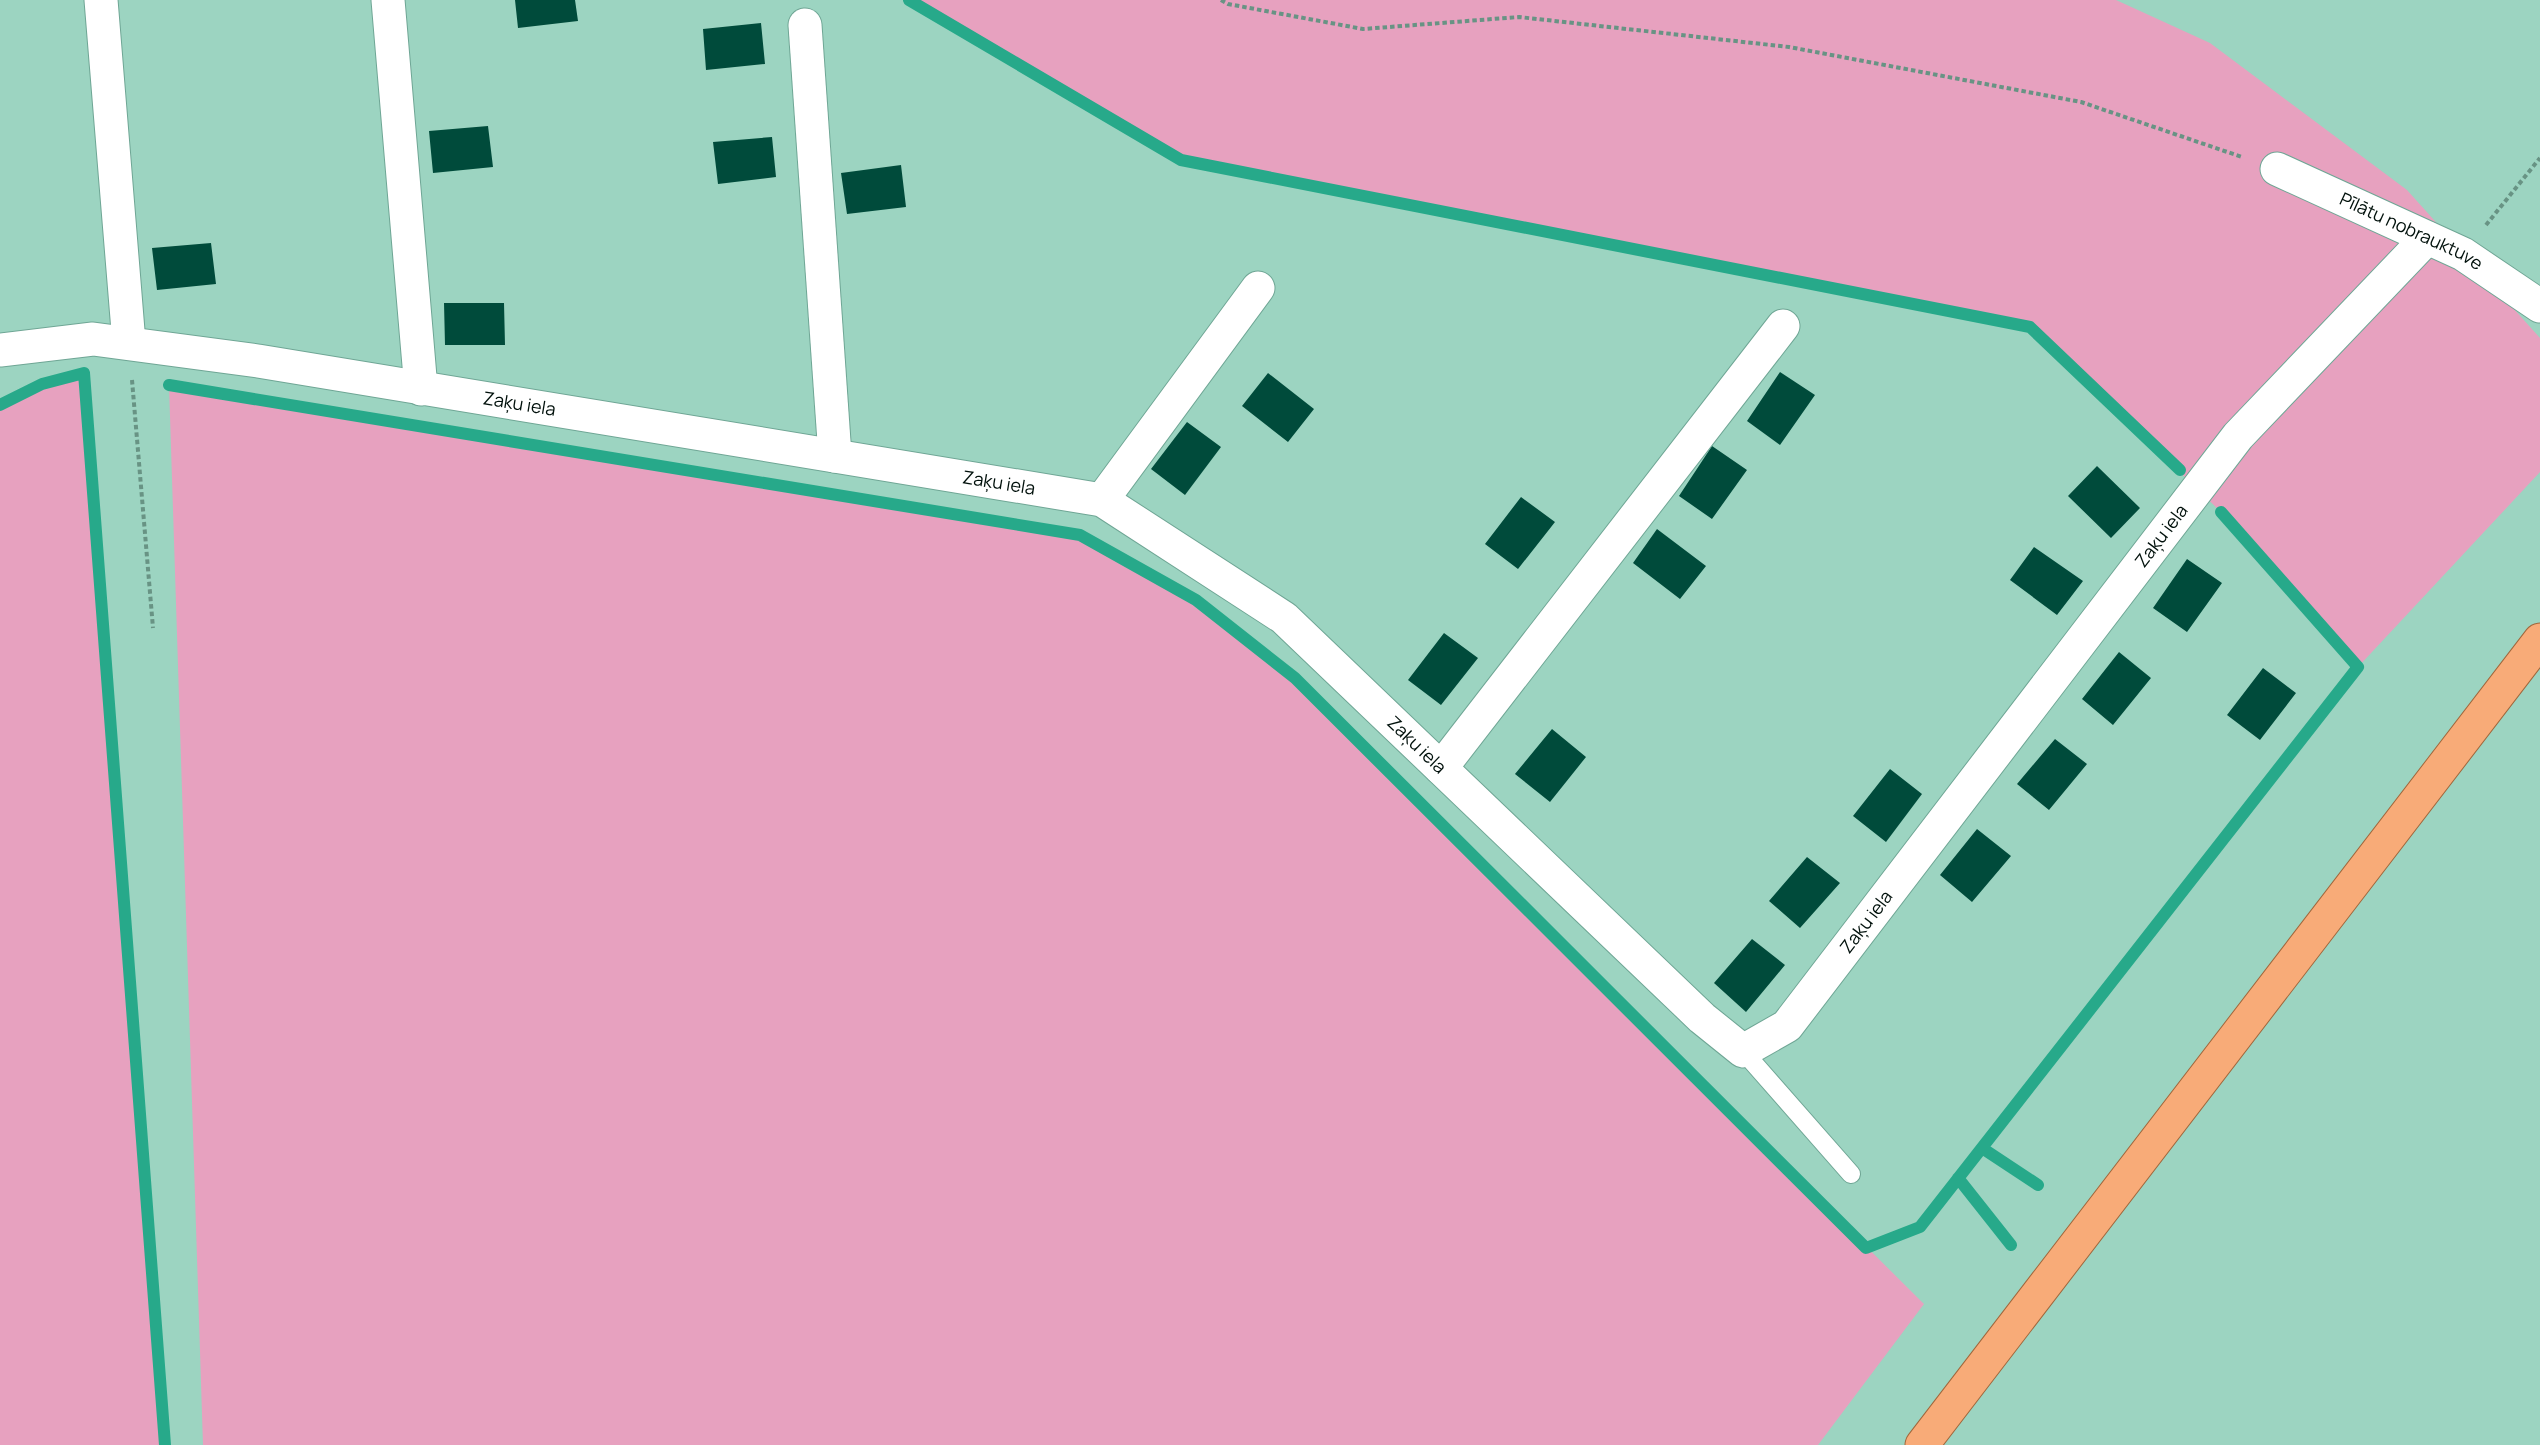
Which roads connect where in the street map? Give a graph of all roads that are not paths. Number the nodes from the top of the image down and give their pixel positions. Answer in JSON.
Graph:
{"nodes":[{"id":1,"x":101,"y":0,"type":"edge"},
{"id":2,"x":388,"y":0,"type":"edge"},
{"id":3,"x":806,"y":25,"type":"dead end"},
{"id":4,"x":2277,"y":169,"type":"road end"},
{"id":5,"x":2427,"y":238,"type":"junction"},
{"id":6,"x":1258,"y":288,"type":"dead end"},
{"id":7,"x":2540,"y":306,"type":"edge"},
{"id":8,"x":1783,"y":326,"type":"dead end"},
{"id":9,"x":129,"y":344,"type":"junction"},
{"id":10,"x":0,"y":350,"type":"edge"},
{"id":11,"x":421,"y":389,"type":"junction"},
{"id":12,"x":835,"y":456,"type":"junction"},
{"id":13,"x":1102,"y":500,"type":"junction"},
{"id":14,"x":2540,"y":640,"type":"edge"},
{"id":15,"x":1441,"y":768,"type":"junction"},
{"id":16,"x":1743,"y":1052,"type":"junction"},
{"id":17,"x":1851,"y":1174,"type":"dead end"},
{"id":18,"x":1922,"y":1445,"type":"edge"}],
"edges":[{"from":1,"to":9,"type":"street"},
{"from":2,"to":11,"type":"street"},
{"from":3,"to":12,"type":"street"},
{"from":4,"to":5,"type":"street","name":"Pīlātu nobrauktuve"},
{"from":5,"to":7,"type":"street","name":"Pīlātu nobrauktuve"},
{"from":5,"to":16,"type":"street","name":"Zaķu iela"},
{"from":6,"to":13,"type":"street"},
{"from":8,"to":15,"type":"street"},
{"from":9,"to":10,"type":"street","name":"Zaķu iela"},
{"from":9,"to":11,"type":"street","name":"Zaķu iela"},
{"from":11,"to":12,"type":"street","name":"Zaķu iela"},
{"from":12,"to":13,"type":"street","name":"Zaķu iela"},
{"from":13,"to":15,"type":"street","name":"Zaķu iela"},
{"from":14,"to":18,"type":"highway"},
{"from":15,"to":16,"type":"street","name":"Zaķu iela"},
{"from":16,"to":17,"type":"lane"}]}
